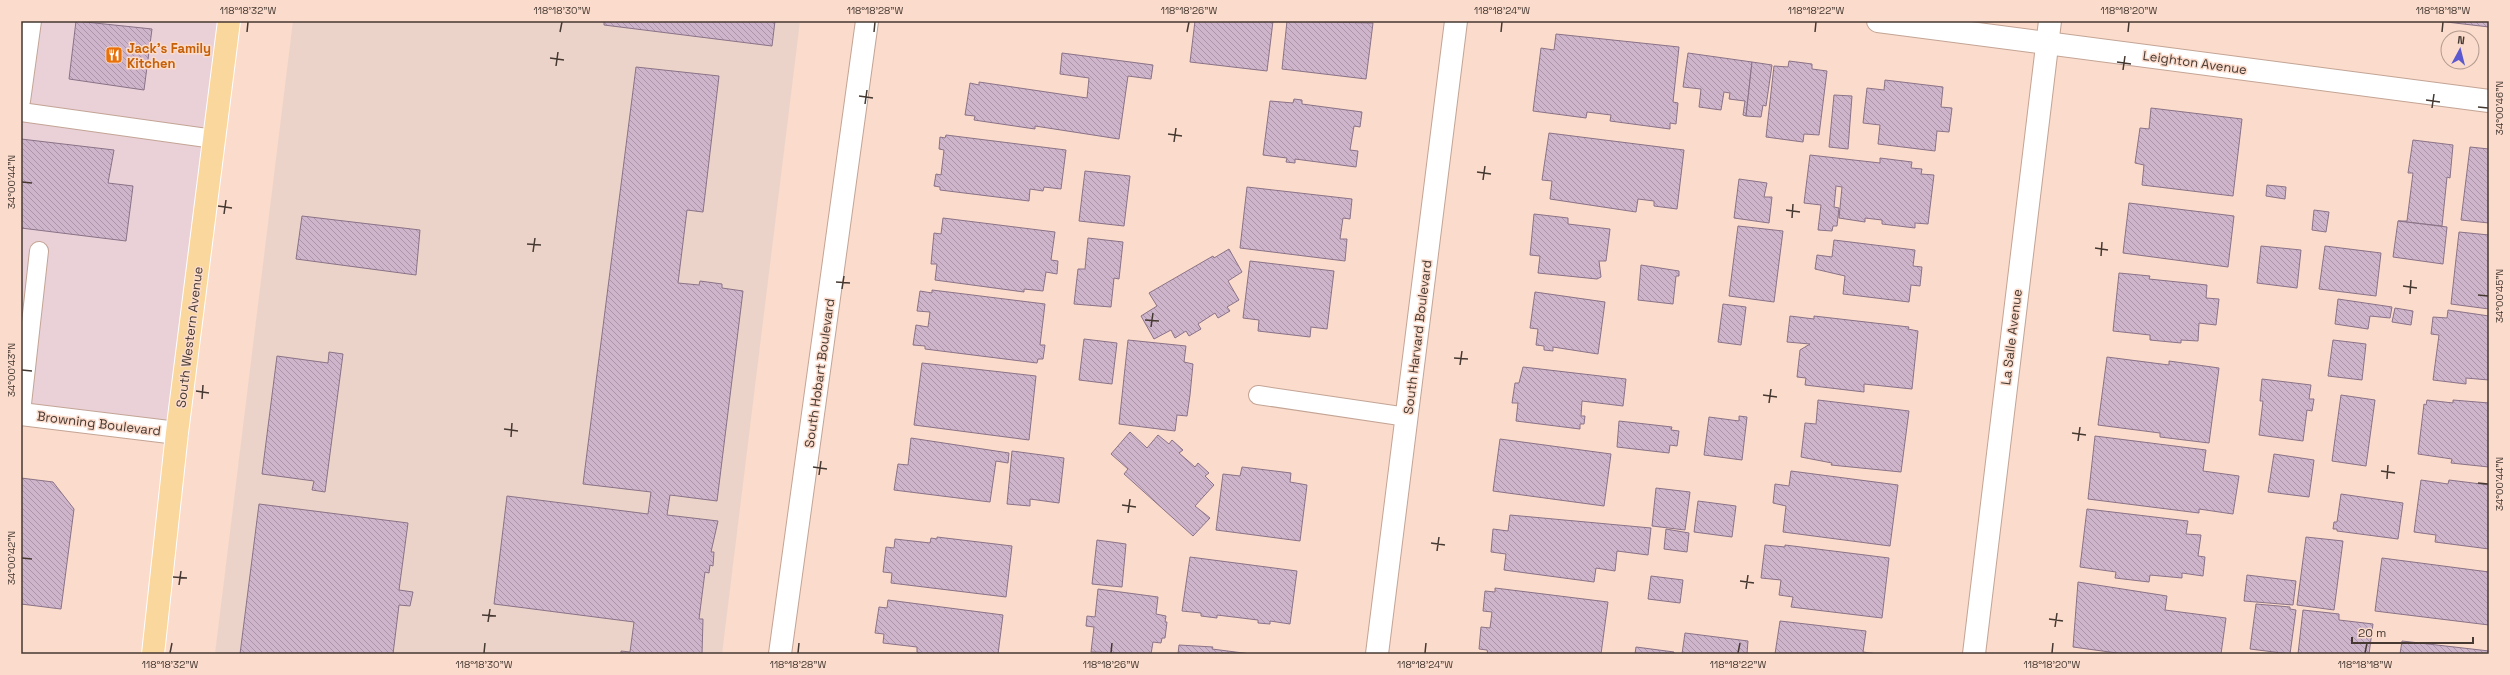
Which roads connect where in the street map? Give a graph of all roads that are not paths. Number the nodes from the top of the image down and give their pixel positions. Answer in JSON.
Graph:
{"nodes":[{"id":1,"x":32,"y":21,"type":"edge"},
{"id":2,"x":229,"y":21,"type":"edge"},
{"id":3,"x":867,"y":21,"type":"edge"},
{"id":4,"x":1456,"y":21,"type":"edge"},
{"id":5,"x":1878,"y":21,"type":"edge"},
{"id":6,"x":2048,"y":32,"type":"edge"},
{"id":7,"x":21,"y":101,"type":"edge"},
{"id":8,"x":2489,"y":101,"type":"edge"},
{"id":9,"x":21,"y":112,"type":"edge"},
{"id":10,"x":214,"y":139,"type":"junction"},
{"id":11,"x":39,"y":251,"type":"dead end"},
{"id":12,"x":1258,"y":395,"type":"dead end"},
{"id":13,"x":21,"y":413,"type":"edge"},
{"id":14,"x":1407,"y":417,"type":"junction"},
{"id":15,"x":177,"y":433,"type":"junction"},
{"id":16,"x":153,"y":654,"type":"edge"},
{"id":17,"x":780,"y":654,"type":"edge"},
{"id":18,"x":1377,"y":654,"type":"edge"},
{"id":19,"x":1974,"y":654,"type":"edge"}],
"edges":[{"from":1,"to":7,"type":"lane"},
{"from":2,"to":10,"type":"main road","name":"South Western Avenue"},
{"from":3,"to":17,"type":"street","name":"South Hobart Boulevard"},
{"from":4,"to":14,"type":"street","name":"South Harvard Boulevard"},
{"from":5,"to":6,"type":"street","name":"Leighton Avenue"},
{"from":6,"to":8,"type":"street","name":"Leighton Avenue"},
{"from":6,"to":19,"type":"street","name":"La Salle Avenue"},
{"from":9,"to":10,"type":"lane"},
{"from":10,"to":15,"type":"main road","name":"South Western Avenue"},
{"from":11,"to":13,"type":"lane"},
{"from":12,"to":14,"type":"lane"},
{"from":13,"to":15,"type":"street","name":"Browning Boulevard"},
{"from":14,"to":18,"type":"street","name":"South Harvard Boulevard"},
{"from":15,"to":16,"type":"main road","name":"South Western Avenue"}]}
